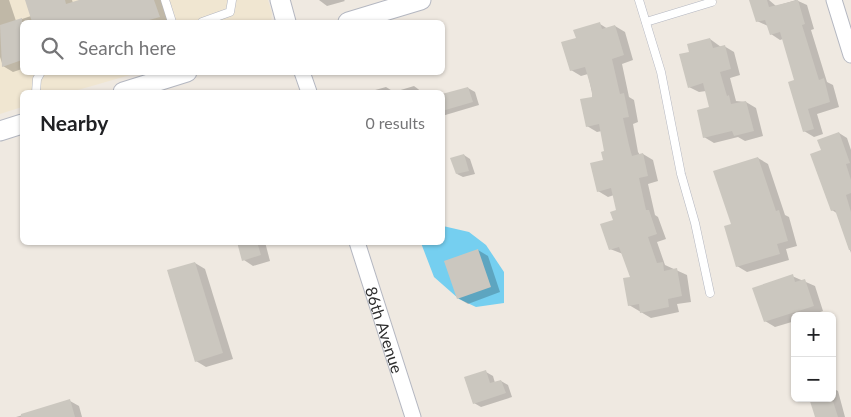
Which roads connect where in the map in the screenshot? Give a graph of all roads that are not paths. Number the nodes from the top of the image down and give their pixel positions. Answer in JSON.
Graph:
{"nodes":[{"id":1,"x":166,"y":0,"type":"edge"},
{"id":2,"x":232,"y":0,"type":"edge"},
{"id":3,"x":280,"y":0,"type":"edge"},
{"id":4,"x":421,"y":0,"type":"edge"},
{"id":5,"x":639,"y":0,"type":"edge"},
{"id":6,"x":834,"y":0,"type":"edge"},
{"id":7,"x":712,"y":2,"type":"dead end"},
{"id":8,"x":171,"y":20,"type":"edge"},
{"id":9,"x":208,"y":20,"type":"edge"},
{"id":10,"x":285,"y":20,"type":"edge"},
{"id":11,"x":355,"y":20,"type":"edge"},
{"id":12,"x":646,"y":22,"type":"junction"},
{"id":13,"x":851,"y":54,"type":"edge"},
{"id":14,"x":39,"y":75,"type":"edge"},
{"id":15,"x":178,"y":75,"type":"edge"},
{"id":16,"x":303,"y":75,"type":"edge"},
{"id":17,"x":36,"y":90,"type":"edge"},
{"id":18,"x":129,"y":90,"type":"edge"},
{"id":19,"x":308,"y":90,"type":"edge"},
{"id":20,"x":20,"y":125,"type":"edge"},
{"id":21,"x":0,"y":131,"type":"edge"},
{"id":22,"x":358,"y":245,"type":"edge"},
{"id":23,"x":710,"y":293,"type":"dead end"},
{"id":24,"x":413,"y":417,"type":"edge"}],
"edges":[{"from":1,"to":8,"type":"lane"},
{"from":2,"to":9,"type":"lane"},
{"from":3,"to":10,"type":"street"},
{"from":4,"to":11,"type":"street"},
{"from":5,"to":12,"type":"lane"},
{"from":6,"to":13,"type":"street"},
{"from":7,"to":12,"type":"lane"},
{"from":12,"to":23,"type":"lane"},
{"from":14,"to":17,"type":"lane"},
{"from":15,"to":18,"type":"street"},
{"from":16,"to":19,"type":"street"},
{"from":20,"to":21,"type":"street"},
{"from":22,"to":24,"type":"street","name":"86th Avenue"}]}
